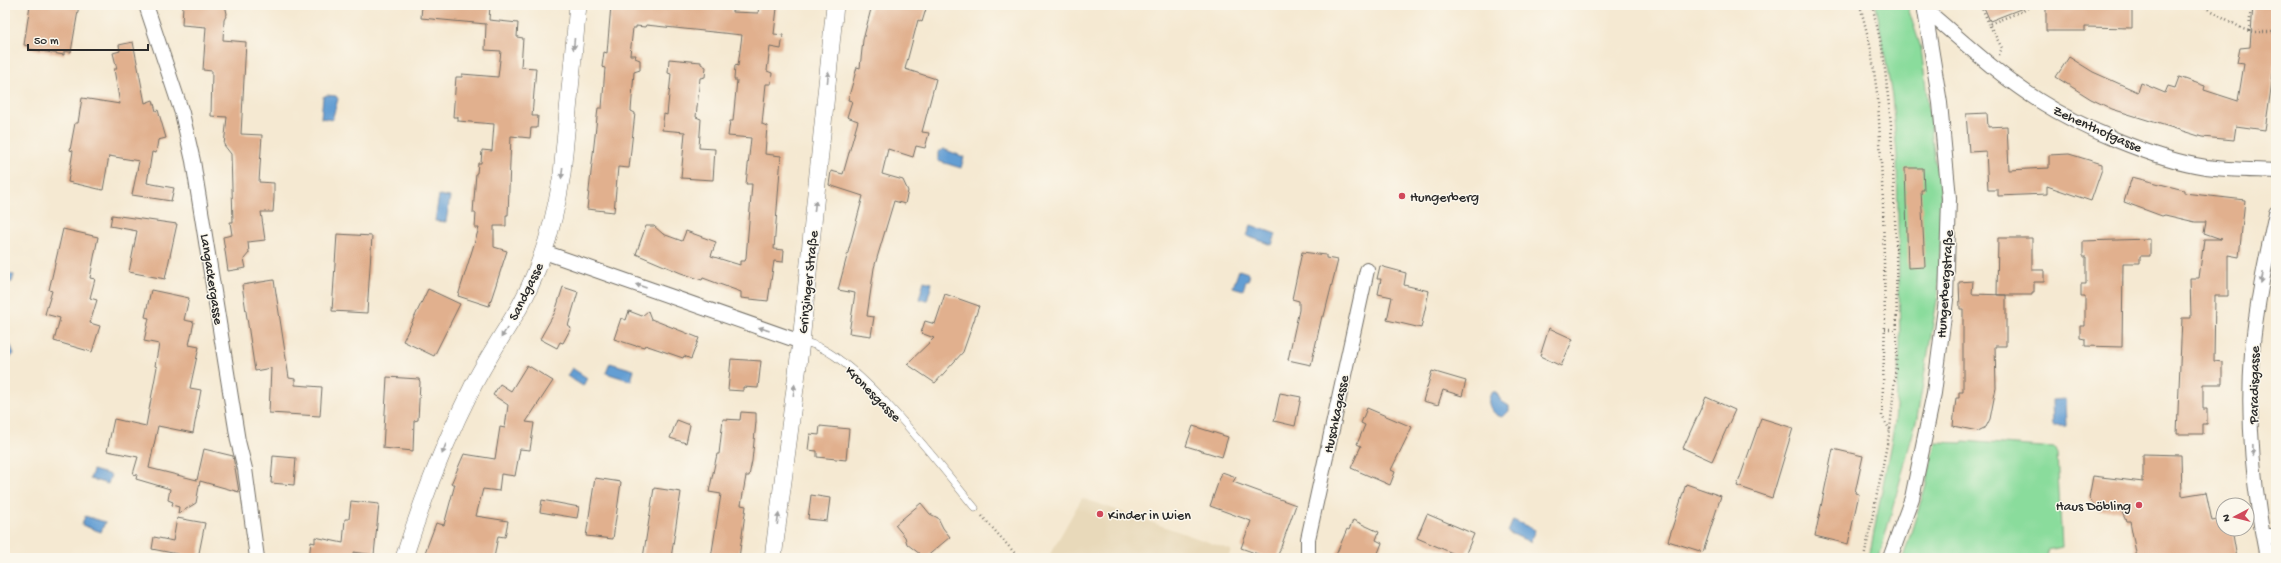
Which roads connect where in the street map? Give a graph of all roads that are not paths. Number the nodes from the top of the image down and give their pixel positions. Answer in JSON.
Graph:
{"nodes":[{"id":1,"x":146,"y":5,"type":"edge"},
{"id":2,"x":578,"y":5,"type":"edge"},
{"id":3,"x":835,"y":5,"type":"edge"},
{"id":4,"x":1925,"y":8,"type":"edge"},
{"id":5,"x":2276,"y":171,"type":"edge"},
{"id":6,"x":2276,"y":213,"type":"edge"},
{"id":7,"x":544,"y":252,"type":"junction"},
{"id":8,"x":1367,"y":270,"type":"dead end"},
{"id":9,"x":801,"y":342,"type":"junction"},
{"id":10,"x":975,"y":508,"type":"road end"},
{"id":11,"x":2270,"y":536,"type":"edge"},
{"id":12,"x":257,"y":558,"type":"edge"},
{"id":13,"x":404,"y":558,"type":"edge"},
{"id":14,"x":773,"y":558,"type":"edge"},
{"id":15,"x":1308,"y":558,"type":"edge"},
{"id":16,"x":1890,"y":558,"type":"edge"},
{"id":17,"x":2267,"y":558,"type":"edge"}],
"edges":[{"from":1,"to":12,"type":"street","name":"Langackergasse"},
{"from":2,"to":7,"type":"street","name":"Sandgasse","one_way":true},
{"from":9,"to":3,"type":"street","name":"Grinzinger Straße","one_way":true},
{"from":4,"to":5,"type":"street","name":"Zehenthofgasse"},
{"from":4,"to":16,"type":"street","name":"Hungerbergstraße"},
{"from":6,"to":11,"type":"street","name":"Paradisgasse","one_way":true},
{"from":9,"to":7,"type":"street","name":"Kronesgasse","one_way":true},
{"from":7,"to":13,"type":"street","name":"Sandgasse","one_way":true},
{"from":8,"to":15,"type":"street","name":"Huschkagasse"},
{"from":9,"to":10,"type":"lane","name":"Kronesgasse"},
{"from":14,"to":9,"type":"street","name":"Grinzinger Straße","one_way":true},
{"from":11,"to":17,"type":"street","name":"Paradisgasse"}]}
